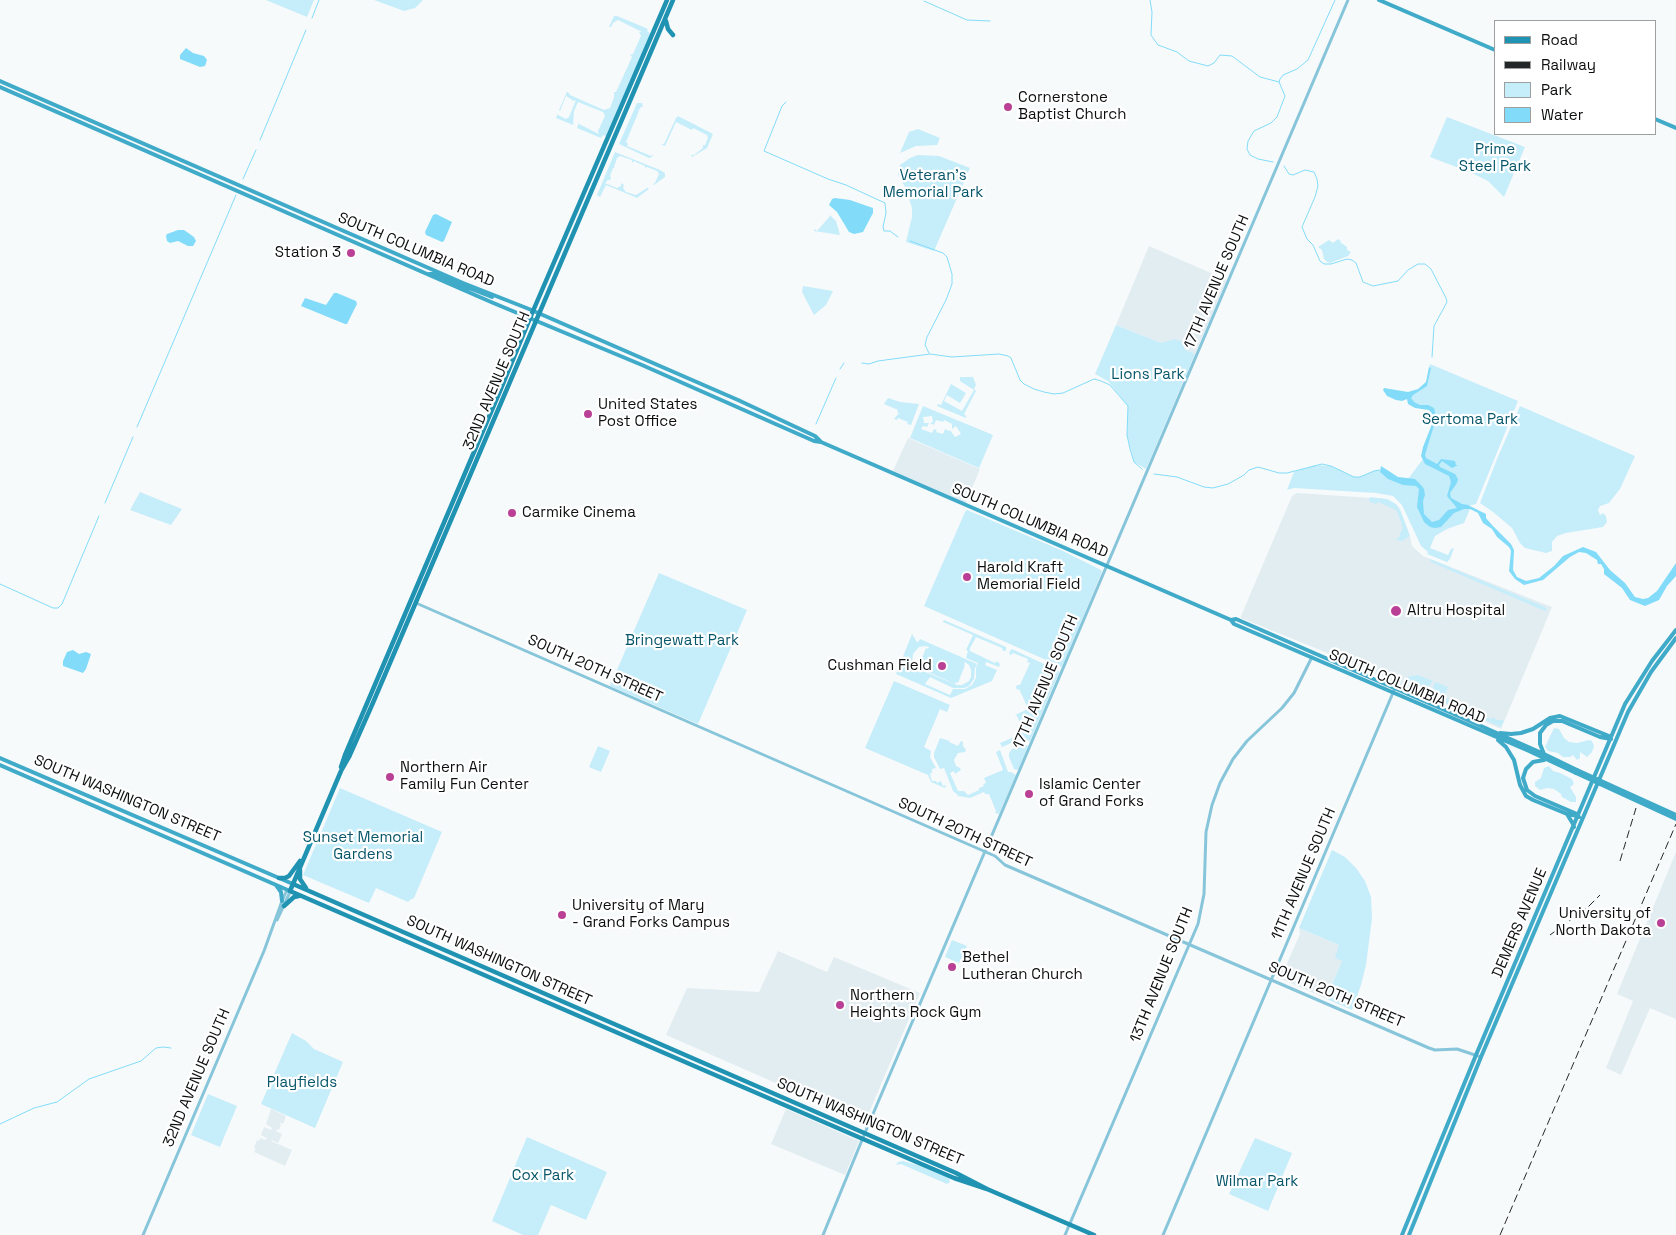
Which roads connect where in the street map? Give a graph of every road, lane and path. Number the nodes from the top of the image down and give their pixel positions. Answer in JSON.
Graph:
{"nodes":[{"id":1,"x":667,"y":0,"type":"edge"},
{"id":2,"x":673,"y":0,"type":"edge"},
{"id":3,"x":1348,"y":0,"type":"edge"},
{"id":4,"x":1379,"y":0,"type":"edge"},
{"id":5,"x":666,"y":18,"type":"junction"},
{"id":6,"x":658,"y":29,"type":"junction"},
{"id":7,"x":672,"y":36,"type":"dead end"},
{"id":8,"x":1494,"y":50,"type":"edge"},
{"id":9,"x":0,"y":81,"type":"edge"},
{"id":10,"x":0,"y":87,"type":"edge"},
{"id":11,"x":32,"y":101,"type":"junction"},
{"id":12,"x":49,"y":103,"type":"junction"},
{"id":13,"x":1656,"y":119,"type":"edge"},
{"id":14,"x":1676,"y":128,"type":"edge"},
{"id":15,"x":609,"y":145,"type":"junction"},
{"id":16,"x":428,"y":274,"type":"junction"},
{"id":17,"x":467,"y":284,"type":"junction"},
{"id":18,"x":461,"y":288,"type":"junction"},
{"id":19,"x":499,"y":298,"type":"junction"},
{"id":20,"x":533,"y":311,"type":"junction"},
{"id":21,"x":540,"y":314,"type":"junction"},
{"id":22,"x":530,"y":317,"type":"junction"},
{"id":23,"x":537,"y":320,"type":"junction"},
{"id":24,"x":645,"y":359,"type":"junction"},
{"id":25,"x":511,"y":365,"type":"junction"},
{"id":26,"x":642,"y":365,"type":"junction"},
{"id":27,"x":738,"y":400,"type":"junction"},
{"id":28,"x":736,"y":405,"type":"junction"},
{"id":29,"x":494,"y":422,"type":"junction"},
{"id":30,"x":821,"y":442,"type":"junction"},
{"id":31,"x":472,"y":457,"type":"junction"},
{"id":32,"x":478,"y":459,"type":"junction"},
{"id":33,"x":452,"y":512,"type":"junction"},
{"id":34,"x":1108,"y":567,"type":"junction"},
{"id":35,"x":413,"y":602,"type":"junction"},
{"id":36,"x":1231,"y":620,"type":"junction"},
{"id":37,"x":1234,"y":624,"type":"junction"},
{"id":38,"x":1249,"y":625,"type":"junction"},
{"id":39,"x":1676,"y":630,"type":"edge"},
{"id":40,"x":1676,"y":638,"type":"edge"},
{"id":41,"x":1313,"y":656,"type":"junction"},
{"id":42,"x":1394,"y":691,"type":"junction"},
{"id":43,"x":1474,"y":722,"type":"junction"},
{"id":44,"x":1461,"y":723,"type":"junction"},
{"id":45,"x":1615,"y":728,"type":"junction"},
{"id":46,"x":1494,"y":734,"type":"junction"},
{"id":47,"x":1601,"y":735,"type":"junction"},
{"id":48,"x":1613,"y":740,"type":"junction"},
{"id":49,"x":1606,"y":751,"type":"junction"},
{"id":50,"x":1544,"y":754,"type":"junction"},
{"id":51,"x":0,"y":758,"type":"edge"},
{"id":52,"x":1546,"y":760,"type":"junction"},
{"id":53,"x":0,"y":765,"type":"edge"},
{"id":54,"x":1576,"y":772,"type":"junction"},
{"id":55,"x":1583,"y":806,"type":"junction"},
{"id":56,"x":1567,"y":812,"type":"junction"},
{"id":57,"x":1676,"y":815,"type":"edge"},
{"id":58,"x":1580,"y":817,"type":"junction"},
{"id":59,"x":1676,"y":818,"type":"edge"},
{"id":60,"x":1574,"y":827,"type":"junction"},
{"id":61,"x":307,"y":850,"type":"junction"},
{"id":62,"x":985,"y":852,"type":"junction"},
{"id":63,"x":302,"y":863,"type":"junction"},
{"id":64,"x":279,"y":878,"type":"junction"},
{"id":65,"x":275,"y":884,"type":"junction"},
{"id":66,"x":293,"y":884,"type":"junction"},
{"id":67,"x":290,"y":891,"type":"junction"},
{"id":68,"x":311,"y":892,"type":"junction"},
{"id":69,"x":301,"y":896,"type":"junction"},
{"id":70,"x":283,"y":903,"type":"junction"},
{"id":71,"x":368,"y":917,"type":"junction"},
{"id":72,"x":366,"y":923,"type":"junction"},
{"id":73,"x":1190,"y":944,"type":"junction"},
{"id":74,"x":1272,"y":980,"type":"junction"},
{"id":75,"x":1479,"y":1056,"type":"junction"},
{"id":76,"x":865,"y":1134,"type":"junction"},
{"id":77,"x":863,"y":1139,"type":"junction"},
{"id":78,"x":986,"y":1189,"type":"junction"},
{"id":79,"x":1070,"y":1225,"type":"junction"},
{"id":80,"x":143,"y":1235,"type":"edge"},
{"id":81,"x":823,"y":1235,"type":"edge"},
{"id":82,"x":1065,"y":1235,"type":"edge"},
{"id":83,"x":1094,"y":1235,"type":"edge"},
{"id":84,"x":1163,"y":1235,"type":"edge"},
{"id":85,"x":1402,"y":1235,"type":"edge"},
{"id":86,"x":1409,"y":1235,"type":"edge"}],
"edges":[{"from":1,"to":6,"type":"main road","name":"32ND AVENUE SOUTH"},
{"from":2,"to":5,"type":"main road","name":"32ND AVENUE SOUTH"},
{"from":3,"to":34,"type":"street","name":"17TH AVENUE SOUTH"},
{"from":4,"to":8,"type":"main road"},
{"from":5,"to":6,"type":"main road","name":"32ND AVENUE SOUTH"},
{"from":5,"to":7,"type":"main road"},
{"from":6,"to":15,"type":"main road","name":"32ND AVENUE SOUTH"},
{"from":9,"to":12,"type":"main road","name":"SOUTH COLUMBIA ROAD"},
{"from":10,"to":11,"type":"main road","name":"SOUTH COLUMBIA ROAD"},
{"from":11,"to":12,"type":"main road"},
{"from":11,"to":16,"type":"main road","name":"SOUTH COLUMBIA ROAD"},
{"from":12,"to":17,"type":"main road","name":"SOUTH COLUMBIA ROAD"},
{"from":13,"to":14,"type":"main road"},
{"from":15,"to":20,"type":"main road","name":"32ND AVENUE SOUTH"},
{"from":15,"to":21,"type":"main road","name":"32ND AVENUE SOUTH"},
{"from":16,"to":17,"type":"main road"},
{"from":16,"to":18,"type":"main road","name":"SOUTH COLUMBIA ROAD"},
{"from":17,"to":19,"type":"main road","name":"SOUTH COLUMBIA ROAD"},
{"from":18,"to":19,"type":"main road"},
{"from":18,"to":22,"type":"main road","name":"SOUTH COLUMBIA ROAD"},
{"from":19,"to":20,"type":"main road","name":"SOUTH COLUMBIA ROAD"},
{"from":20,"to":21,"type":"main road","name":"SOUTH COLUMBIA ROAD"},
{"from":20,"to":22,"type":"main road","name":"32ND AVENUE SOUTH"},
{"from":21,"to":23,"type":"main road","name":"32ND AVENUE SOUTH"},
{"from":21,"to":24,"type":"main road","name":"SOUTH COLUMBIA ROAD"},
{"from":22,"to":23,"type":"main road","name":"SOUTH COLUMBIA ROAD"},
{"from":22,"to":25,"type":"main road","name":"32ND AVENUE SOUTH"},
{"from":23,"to":26,"type":"main road","name":"SOUTH COLUMBIA ROAD"},
{"from":23,"to":29,"type":"main road","name":"32ND AVENUE SOUTH"},
{"from":24,"to":26,"type":"main road"},
{"from":24,"to":27,"type":"main road","name":"SOUTH COLUMBIA ROAD"},
{"from":25,"to":29,"type":"main road"},
{"from":25,"to":31,"type":"main road","name":"32ND AVENUE SOUTH"},
{"from":26,"to":28,"type":"main road","name":"SOUTH COLUMBIA ROAD"},
{"from":27,"to":28,"type":"main road"},
{"from":27,"to":30,"type":"main road","name":"SOUTH COLUMBIA ROAD"},
{"from":28,"to":30,"type":"main road","name":"SOUTH COLUMBIA ROAD"},
{"from":29,"to":32,"type":"main road","name":"32ND AVENUE SOUTH"},
{"from":30,"to":34,"type":"main road","name":"SOUTH COLUMBIA ROAD"},
{"from":31,"to":32,"type":"main road"},
{"from":31,"to":33,"type":"main road","name":"32ND AVENUE SOUTH"},
{"from":32,"to":33,"type":"main road","name":"32ND AVENUE SOUTH"},
{"from":33,"to":35,"type":"main road","name":"32ND AVENUE SOUTH"},
{"from":34,"to":36,"type":"main road","name":"SOUTH COLUMBIA ROAD"},
{"from":34,"to":62,"type":"street","name":"17TH AVENUE SOUTH"},
{"from":35,"to":61,"type":"main road","name":"32ND AVENUE SOUTH"},
{"from":35,"to":62,"type":"street","name":"SOUTH 20TH STREET"},
{"from":36,"to":37,"type":"main road","name":"SOUTH COLUMBIA ROAD"},
{"from":36,"to":38,"type":"main road","name":"SOUTH COLUMBIA ROAD"},
{"from":37,"to":38,"type":"main road"},
{"from":37,"to":41,"type":"main road","name":"SOUTH COLUMBIA ROAD"},
{"from":38,"to":41,"type":"main road","name":"SOUTH COLUMBIA ROAD"},
{"from":39,"to":45,"type":"main road","name":"DEMERS AVENUE"},
{"from":40,"to":48,"type":"main road","name":"DEMERS AVENUE"},
{"from":41,"to":42,"type":"main road","name":"SOUTH COLUMBIA ROAD"},
{"from":41,"to":73,"type":"street","name":"13TH AVENUE SOUTH"},
{"from":42,"to":43,"type":"main road","name":"SOUTH COLUMBIA ROAD"},
{"from":42,"to":44,"type":"main road","name":"SOUTH COLUMBIA ROAD"},
{"from":42,"to":74,"type":"street","name":"11TH AVENUE SOUTH"},
{"from":43,"to":44,"type":"main road"},
{"from":43,"to":46,"type":"main road","name":"SOUTH COLUMBIA ROAD"},
{"from":44,"to":46,"type":"main road","name":"SOUTH COLUMBIA ROAD"},
{"from":45,"to":47,"type":"main road"},
{"from":45,"to":48,"type":"main road","name":"DEMERS AVENUE"},
{"from":46,"to":47,"type":"main road"},
{"from":46,"to":50,"type":"main road","name":"SOUTH COLUMBIA ROAD"},
{"from":46,"to":52,"type":"main road","name":"SOUTH COLUMBIA ROAD"},
{"from":46,"to":56,"type":"main road"},
{"from":47,"to":48,"type":"main road"},
{"from":47,"to":49,"type":"main road"},
{"from":47,"to":50,"type":"main road"},
{"from":48,"to":49,"type":"main road","name":"DEMERS AVENUE"},
{"from":48,"to":58,"type":"main road","name":"DEMERS AVENUE"},
{"from":49,"to":55,"type":"main road","name":"DEMERS AVENUE"},
{"from":50,"to":54,"type":"main road","name":"SOUTH COLUMBIA ROAD"},
{"from":51,"to":64,"type":"main road","name":"SOUTH WASHINGTON STREET"},
{"from":52,"to":54,"type":"main road","name":"SOUTH COLUMBIA ROAD"},
{"from":52,"to":56,"type":"main road"},
{"from":53,"to":65,"type":"main road","name":"SOUTH WASHINGTON STREET"},
{"from":54,"to":57,"type":"main road","bridge":true},
{"from":54,"to":59,"type":"main road","bridge":true},
{"from":55,"to":56,"type":"main road"},
{"from":55,"to":58,"type":"main road","name":"DEMERS AVENUE"},
{"from":56,"to":58,"type":"main road"},
{"from":56,"to":60,"type":"main road"},
{"from":58,"to":60,"type":"main road","name":"DEMERS AVENUE"},
{"from":58,"to":75,"type":"main road","name":"DEMERS AVENUE"},
{"from":60,"to":75,"type":"main road","name":"DEMERS AVENUE"},
{"from":61,"to":63,"type":"main road","name":"32ND AVENUE SOUTH"},
{"from":61,"to":64,"type":"main road"},
{"from":62,"to":73,"type":"street","name":"SOUTH 20TH STREET"},
{"from":62,"to":76,"type":"street","name":"17TH AVENUE SOUTH"},
{"from":63,"to":66,"type":"main road","name":"32ND AVENUE SOUTH"},
{"from":63,"to":68,"type":"main road"},
{"from":64,"to":66,"type":"main road","name":"SOUTH WASHINGTON STREET"},
{"from":65,"to":67,"type":"main road","name":"SOUTH WASHINGTON STREET"},
{"from":65,"to":70,"type":"main road"},
{"from":66,"to":67,"type":"main road","name":"32ND AVENUE SOUTH"},
{"from":66,"to":68,"type":"main road","name":"SOUTH WASHINGTON STREET"},
{"from":67,"to":69,"type":"main road","name":"SOUTH WASHINGTON STREET"},
{"from":67,"to":70,"type":"street","name":"32ND AVENUE SOUTH"},
{"from":68,"to":71,"type":"main road","name":"SOUTH WASHINGTON STREET"},
{"from":69,"to":70,"type":"main road"},
{"from":69,"to":72,"type":"main road","name":"SOUTH WASHINGTON STREET"},
{"from":70,"to":80,"type":"street","name":"32ND AVENUE SOUTH"},
{"from":71,"to":72,"type":"main road"},
{"from":71,"to":76,"type":"main road","name":"SOUTH WASHINGTON STREET"},
{"from":72,"to":77,"type":"main road","name":"SOUTH WASHINGTON STREET"},
{"from":73,"to":74,"type":"street","name":"SOUTH 20TH STREET"},
{"from":73,"to":79,"type":"street","name":"13TH AVENUE SOUTH"},
{"from":74,"to":75,"type":"street","name":"SOUTH 20TH STREET"},
{"from":74,"to":84,"type":"street","name":"11TH AVENUE SOUTH"},
{"from":75,"to":85,"type":"main road","name":"DEMERS AVENUE"},
{"from":75,"to":86,"type":"main road","name":"DEMERS AVENUE"},
{"from":76,"to":77,"type":"street","name":"17TH AVENUE SOUTH"},
{"from":76,"to":78,"type":"main road","name":"SOUTH WASHINGTON STREET"},
{"from":77,"to":78,"type":"main road","name":"SOUTH WASHINGTON STREET"},
{"from":77,"to":81,"type":"street","name":"17TH AVENUE SOUTH"},
{"from":78,"to":79,"type":"main road","name":"SOUTH WASHINGTON STREET"},
{"from":79,"to":82,"type":"street","name":"13TH AVENUE SOUTH"},
{"from":79,"to":83,"type":"main road","name":"SOUTH WASHINGTON STREET"}]}
